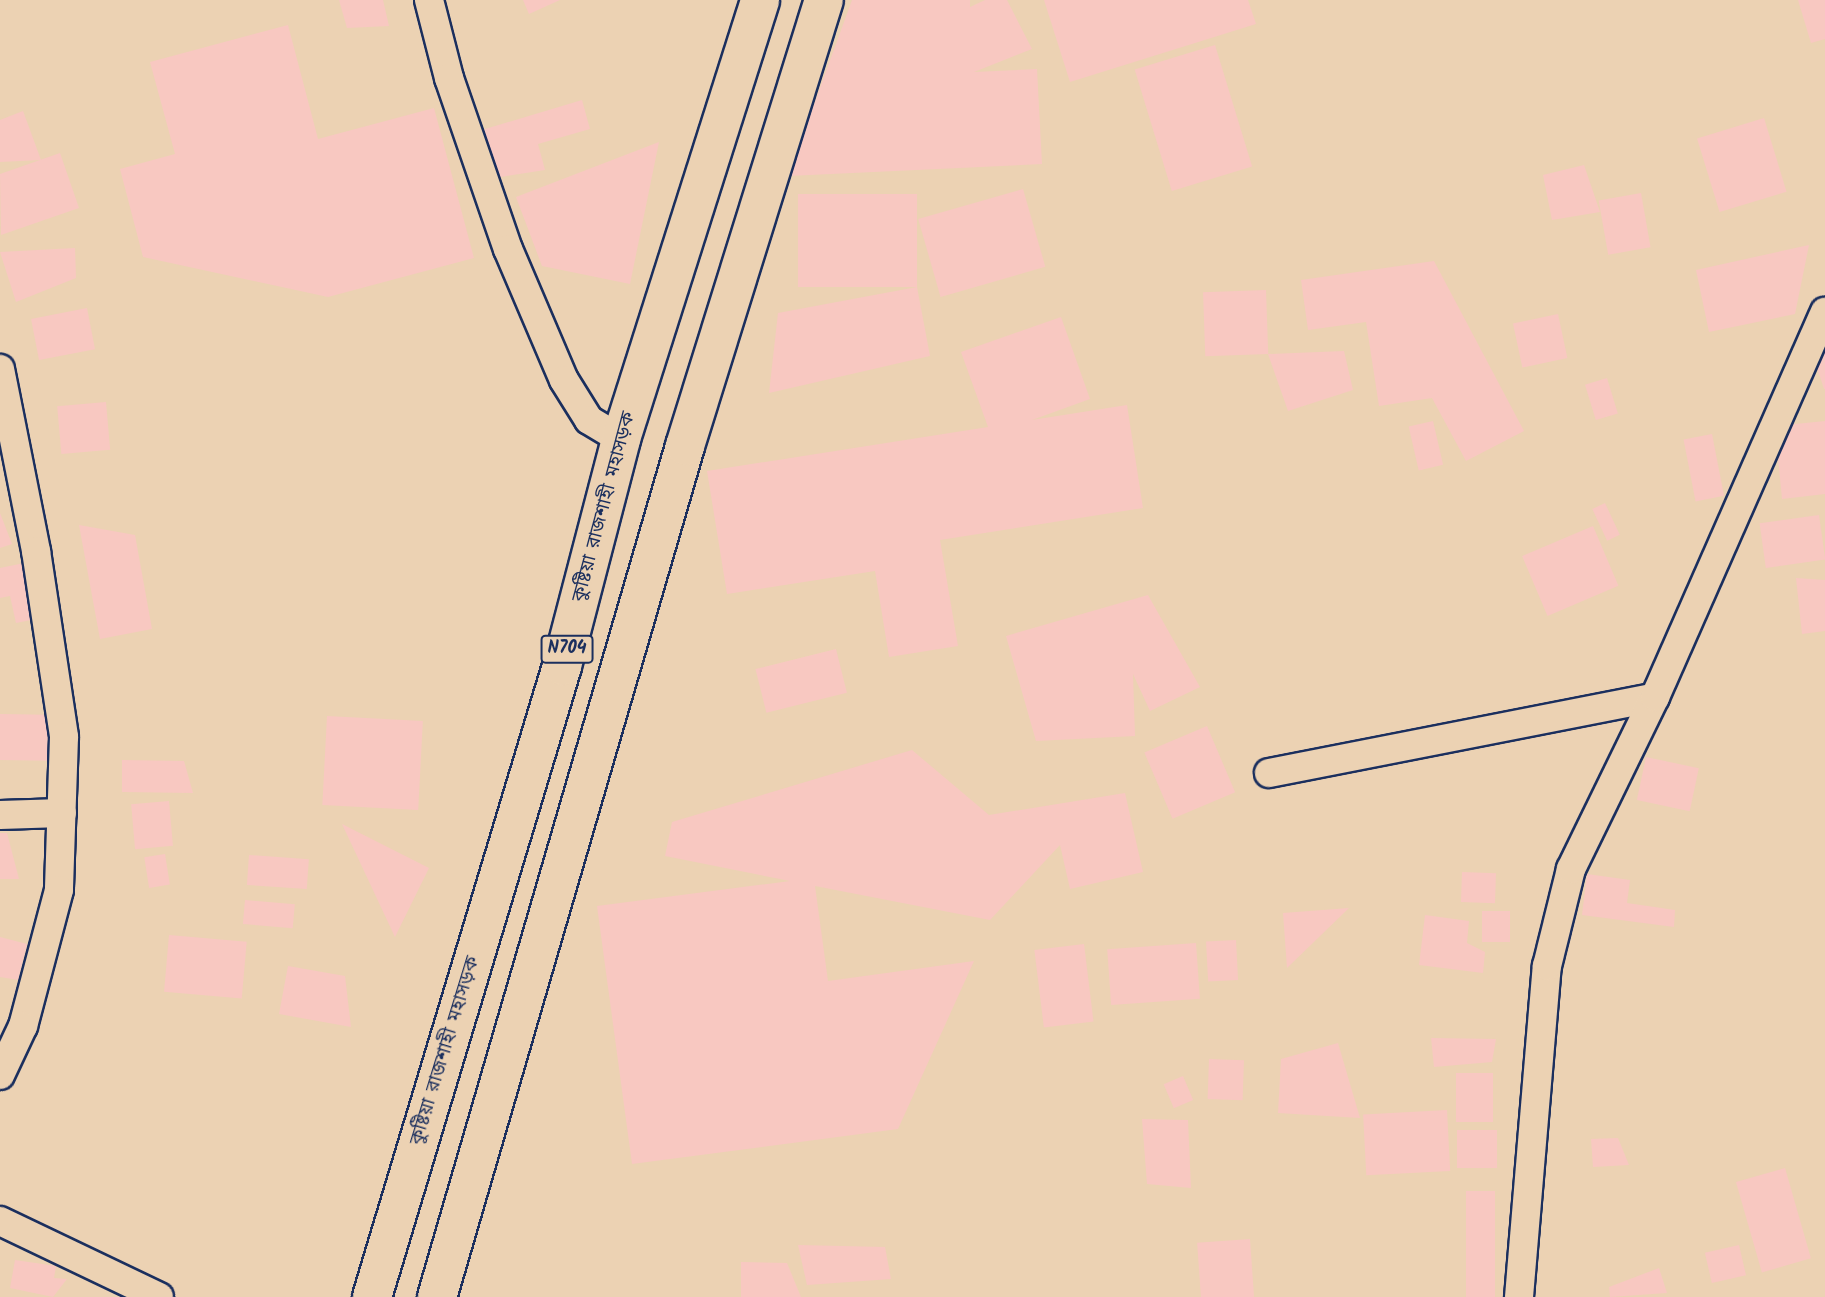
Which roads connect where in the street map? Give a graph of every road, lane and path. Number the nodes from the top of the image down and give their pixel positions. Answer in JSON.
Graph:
{"nodes":[{"id":1,"x":429,"y":0,"type":"edge"},
{"id":2,"x":760,"y":0,"type":"edge"},
{"id":3,"x":824,"y":0,"type":"edge"},
{"id":4,"x":1825,"y":312,"type":"edge"},
{"id":5,"x":0,"y":369,"type":"edge"},
{"id":6,"x":621,"y":439,"type":"junction"},
{"id":7,"x":1655,"y":697,"type":"junction"},
{"id":8,"x":1269,"y":773,"type":"dead end"},
{"id":9,"x":62,"y":813,"type":"junction"},
{"id":10,"x":0,"y":816,"type":"edge"},
{"id":11,"x":0,"y":1075,"type":"edge"},
{"id":12,"x":0,"y":1221,"type":"edge"},
{"id":13,"x":159,"y":1297,"type":"edge"},
{"id":14,"x":372,"y":1297,"type":"edge"},
{"id":15,"x":437,"y":1297,"type":"edge"},
{"id":16,"x":1519,"y":1297,"type":"edge"}],
"edges":[{"from":1,"to":6,"type":"street"},
{"from":2,"to":6,"type":"highway","name":"কুষ্টিয়া রাজশাহী মহাসড়ক","number":"N704"},
{"from":3,"to":15,"type":"highway","number":"N704"},
{"from":4,"to":7,"type":"street"},
{"from":5,"to":9,"type":"street"},
{"from":6,"to":14,"type":"highway","name":"কুষ্টিয়া রাজশাহী মহাসড়ক","number":"N704"},
{"from":7,"to":8,"type":"street"},
{"from":7,"to":16,"type":"street"},
{"from":9,"to":10,"type":"street"},
{"from":9,"to":11,"type":"street"},
{"from":12,"to":13,"type":"street"}]}
